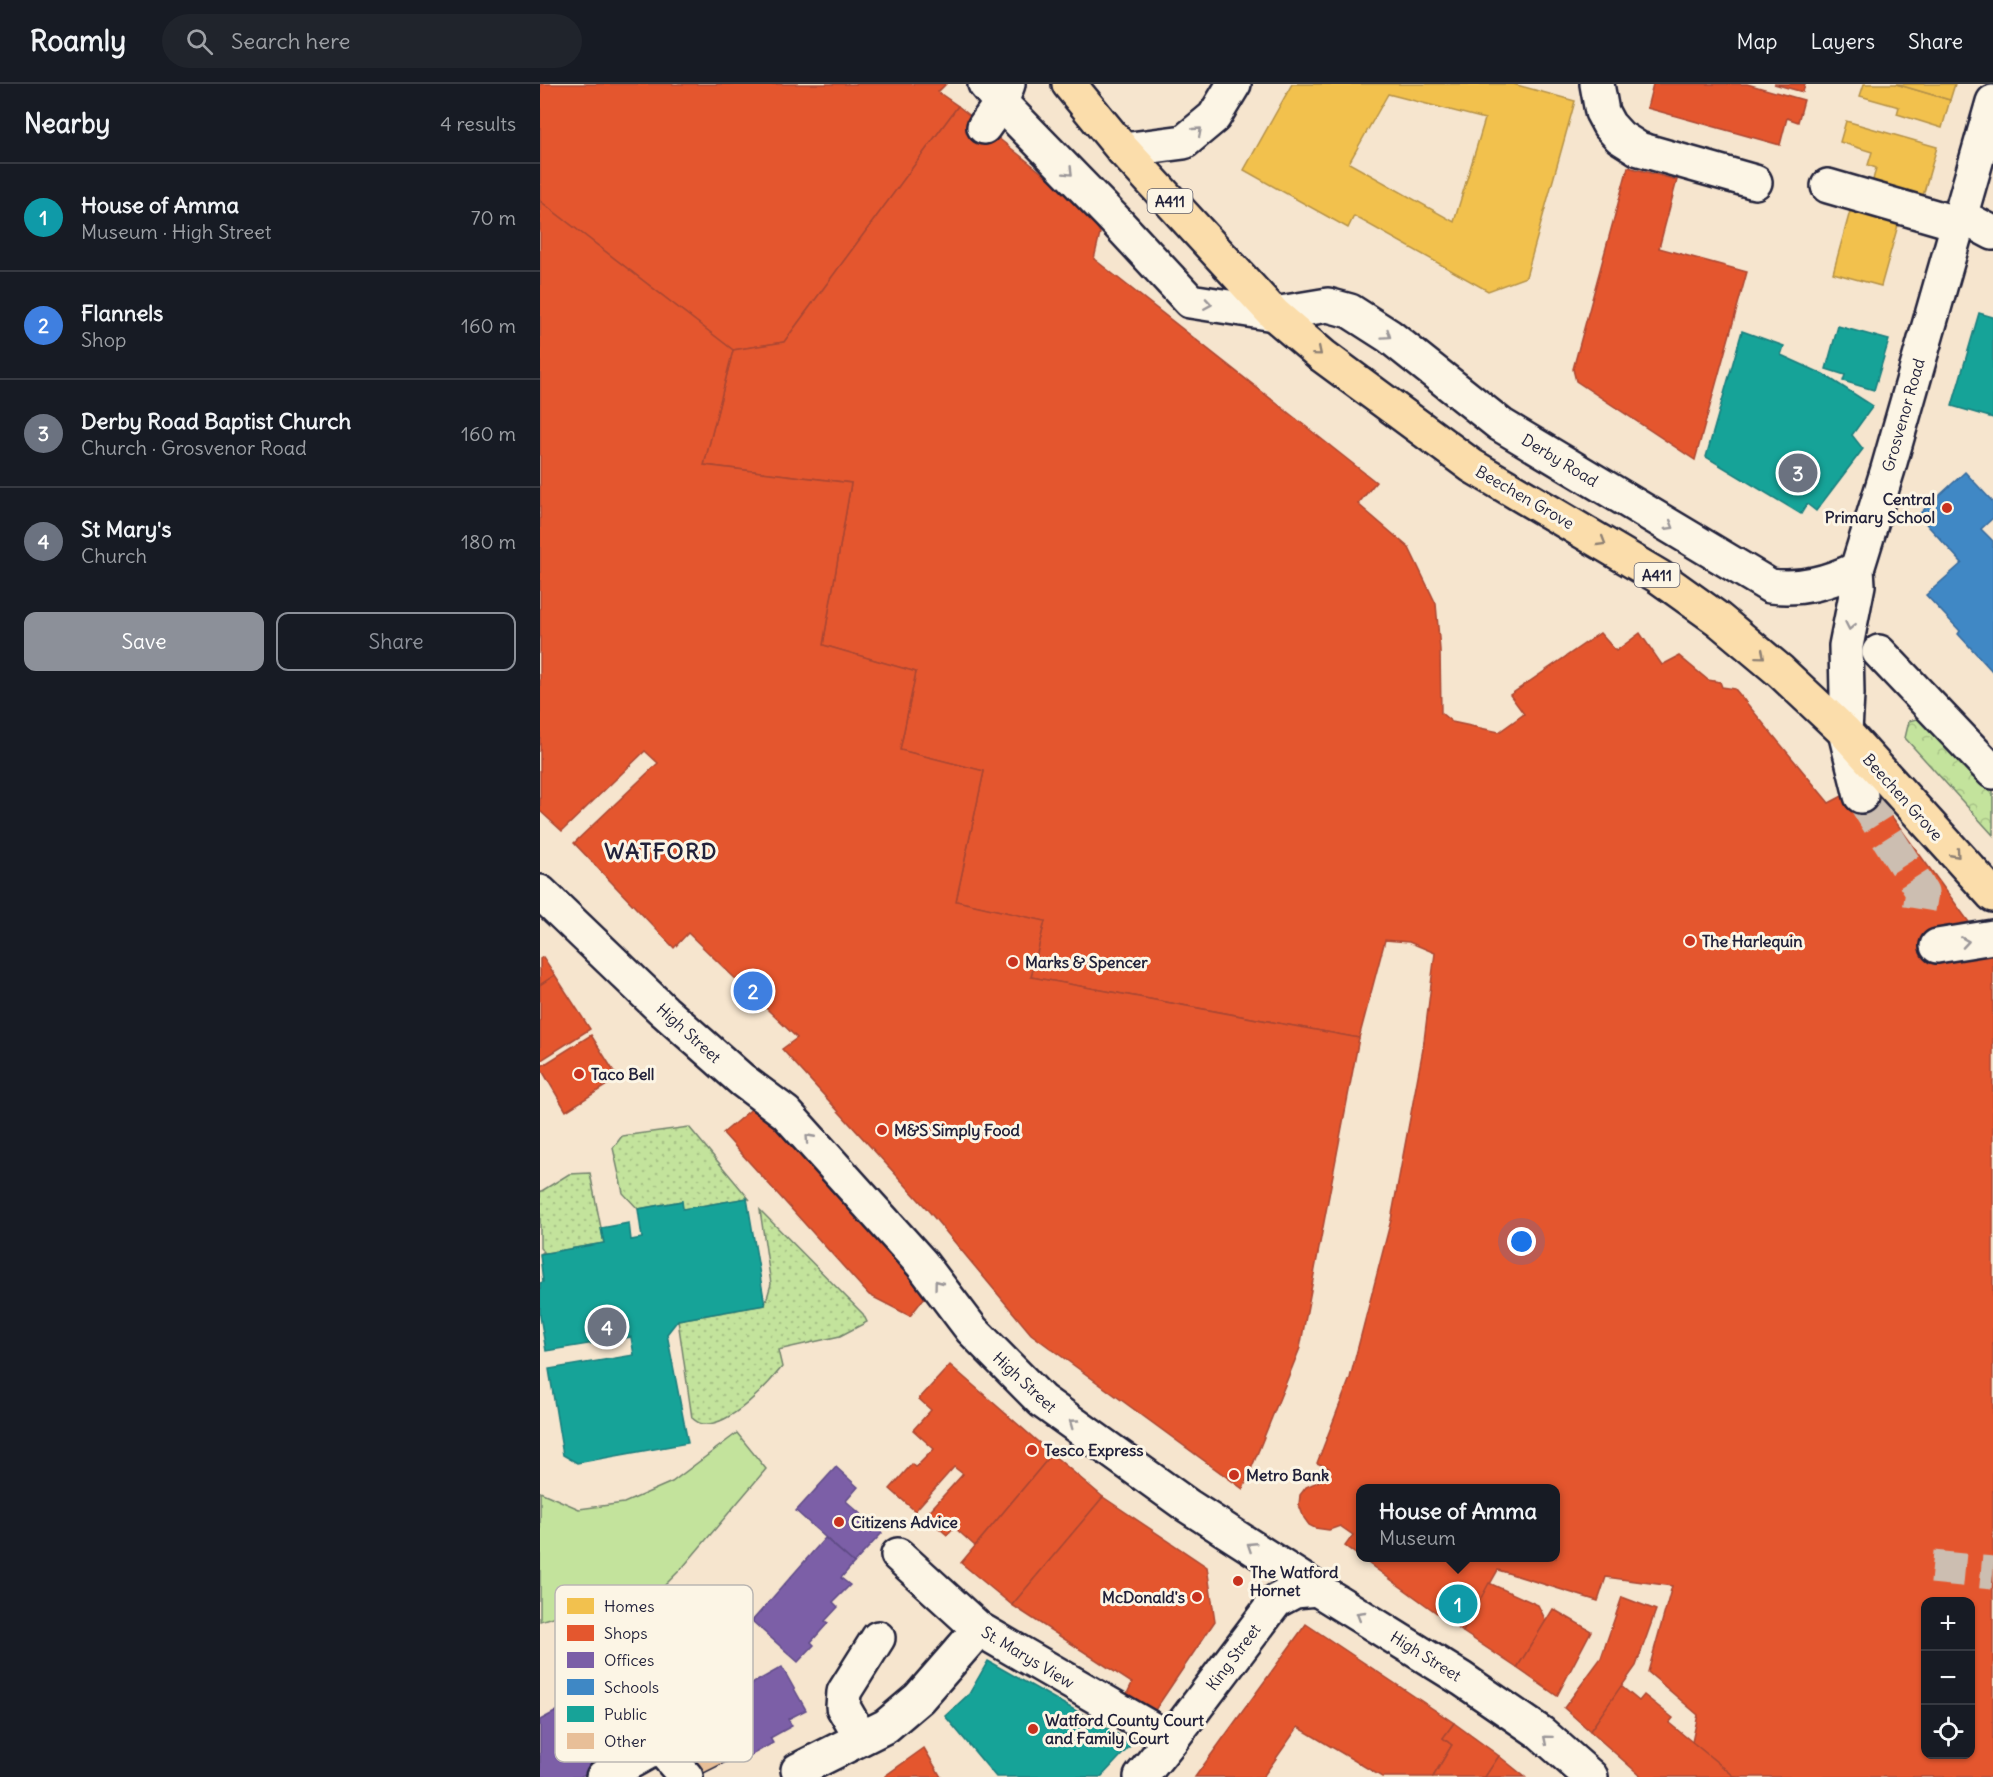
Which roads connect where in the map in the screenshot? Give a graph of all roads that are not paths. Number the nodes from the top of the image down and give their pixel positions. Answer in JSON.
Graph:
{"nodes":[{"id":1,"x":1069,"y":84,"type":"edge"},
{"id":2,"x":1234,"y":84,"type":"edge"},
{"id":3,"x":1597,"y":84,"type":"edge"},
{"id":4,"x":995,"y":100,"type":"edge"},
{"id":5,"x":1993,"y":102,"type":"edge"},
{"id":6,"x":1123,"y":150,"type":"junction"},
{"id":7,"x":1755,"y":182,"type":"dead end"},
{"id":8,"x":1828,"y":186,"type":"dead end"},
{"id":9,"x":1960,"y":220,"type":"junction"},
{"id":10,"x":1993,"y":233,"type":"edge"},
{"id":11,"x":1274,"y":314,"type":"junction"},
{"id":12,"x":1857,"y":568,"type":"junction"},
{"id":13,"x":1879,"y":652,"type":"dead end"},
{"id":14,"x":1845,"y":732,"type":"junction"},
{"id":15,"x":1993,"y":772,"type":"edge"},
{"id":16,"x":1861,"y":796,"type":"tunnel mouth"},
{"id":17,"x":540,"y":892,"type":"edge"},
{"id":18,"x":1993,"y":895,"type":"edge"},
{"id":19,"x":1993,"y":938,"type":"edge"},
{"id":20,"x":1937,"y":946,"type":"dead end"},
{"id":21,"x":898,"y":1556,"type":"dead end"},
{"id":22,"x":1317,"y":1589,"type":"junction"},
{"id":23,"x":979,"y":1629,"type":"junction"},
{"id":24,"x":878,"y":1638,"type":"dead end"},
{"id":25,"x":861,"y":1738,"type":"junction"},
{"id":26,"x":1171,"y":1740,"type":"junction"},
{"id":27,"x":630,"y":1762,"type":"edge"},
{"id":28,"x":673,"y":1762,"type":"edge"},
{"id":29,"x":798,"y":1770,"type":"dead end"},
{"id":30,"x":603,"y":1777,"type":"edge"},
{"id":31,"x":686,"y":1777,"type":"edge"},
{"id":32,"x":1141,"y":1777,"type":"edge"},
{"id":33,"x":1591,"y":1777,"type":"edge"}],
"edges":[{"from":1,"to":6,"type":"main road","name":"Beechen Grove","number":"A411"},
{"from":6,"to":2,"type":"street","one_way":true},
{"from":3,"to":7,"type":"street"},
{"from":4,"to":11,"type":"street","name":"Derby Road","one_way":true},
{"from":5,"to":9,"type":"street","name":"Grosvenor Road"},
{"from":6,"to":11,"type":"main road","name":"Beechen Grove","number":"A411"},
{"from":8,"to":9,"type":"street"},
{"from":9,"to":10,"type":"street"},
{"from":9,"to":12,"type":"street","name":"Grosvenor Road"},
{"from":11,"to":12,"type":"street","name":"Derby Road","one_way":true},
{"from":11,"to":14,"type":"main road","name":"Beechen Grove","number":"A411","one_way":true},
{"from":12,"to":14,"type":"street","name":"Grosvenor Road","one_way":true},
{"from":13,"to":15,"type":"street"},
{"from":14,"to":16,"type":"street","name":"Grosvenor Road"},
{"from":14,"to":18,"type":"main road","name":"Beechen Grove","number":"A411","one_way":true},
{"from":22,"to":17,"type":"street","name":"High Street","one_way":true},
{"from":20,"to":19,"type":"street","one_way":true},
{"from":21,"to":23,"type":"street","name":"St. Marys View"},
{"from":22,"to":26,"type":"street","name":"King Street"},
{"from":33,"to":22,"type":"street","name":"High Street","one_way":true},
{"from":23,"to":25,"type":"street"},
{"from":23,"to":26,"type":"street","name":"St. Marys View"},
{"from":24,"to":25,"type":"street"},
{"from":25,"to":29,"type":"street"},
{"from":26,"to":32,"type":"street","name":"King Street"},
{"from":27,"to":30,"type":"street"},
{"from":28,"to":31,"type":"street"}]}
